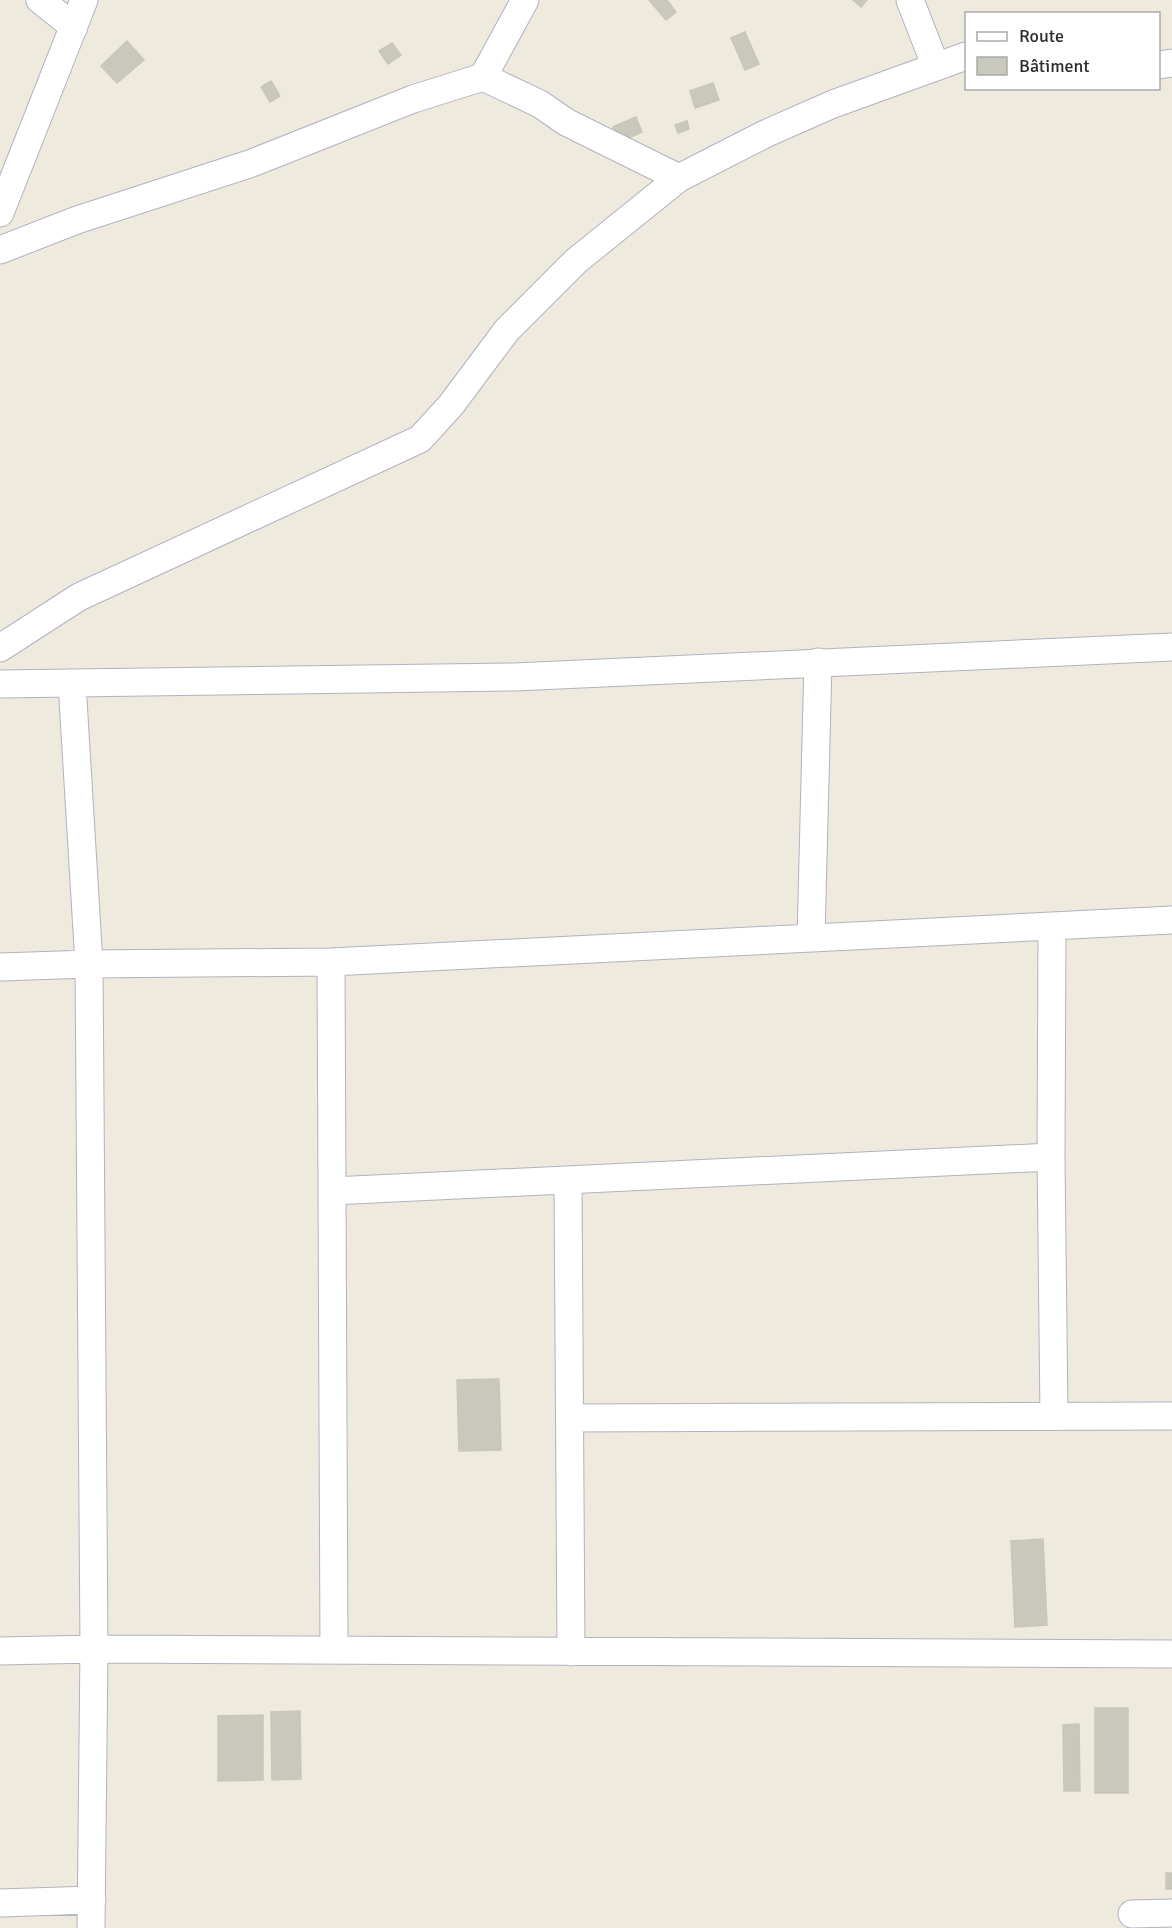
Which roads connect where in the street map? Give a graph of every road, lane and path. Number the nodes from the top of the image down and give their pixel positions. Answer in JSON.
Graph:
{"nodes":[{"id":1,"x":40,"y":0,"type":"edge"},
{"id":2,"x":84,"y":0,"type":"edge"},
{"id":3,"x":525,"y":0,"type":"edge"},
{"id":4,"x":910,"y":0,"type":"edge"},
{"id":5,"x":74,"y":27,"type":"junction"},
{"id":6,"x":965,"y":56,"type":"edge"},
{"id":7,"x":936,"y":67,"type":"junction"},
{"id":8,"x":483,"y":77,"type":"junction"},
{"id":9,"x":679,"y":178,"type":"junction"},
{"id":10,"x":0,"y":213,"type":"edge"},
{"id":11,"x":0,"y":250,"type":"edge"},
{"id":12,"x":0,"y":648,"type":"edge"},
{"id":13,"x":1172,"y":648,"type":"edge"},
{"id":14,"x":818,"y":663,"type":"junction"},
{"id":15,"x":72,"y":683,"type":"junction"},
{"id":16,"x":0,"y":684,"type":"edge"},
{"id":17,"x":1172,"y":920,"type":"edge"},
{"id":18,"x":1052,"y":926,"type":"junction"},
{"id":19,"x":811,"y":938,"type":"junction"},
{"id":20,"x":331,"y":962,"type":"junction"},
{"id":21,"x":89,"y":964,"type":"junction"},
{"id":22,"x":0,"y":968,"type":"edge"},
{"id":23,"x":1052,"y":1157,"type":"junction"},
{"id":24,"x":568,"y":1180,"type":"junction"},
{"id":25,"x":332,"y":1191,"type":"junction"},
{"id":26,"x":1054,"y":1416,"type":"junction"},
{"id":27,"x":1172,"y":1416,"type":"edge"},
{"id":28,"x":570,"y":1418,"type":"junction"},
{"id":29,"x":94,"y":1649,"type":"junction"},
{"id":30,"x":333,"y":1650,"type":"junction"},
{"id":31,"x":0,"y":1651,"type":"edge"},
{"id":32,"x":571,"y":1652,"type":"junction"},
{"id":33,"x":1172,"y":1654,"type":"edge"},
{"id":34,"x":92,"y":1900,"type":"junction"},
{"id":35,"x":0,"y":1903,"type":"edge"},
{"id":36,"x":1172,"y":1913,"type":"edge"},
{"id":37,"x":1132,"y":1914,"type":"dead end"},
{"id":38,"x":91,"y":1928,"type":"edge"}],
"edges":[{"from":1,"to":5,"type":"street"},
{"from":2,"to":5,"type":"street"},
{"from":3,"to":8,"type":"street"},
{"from":4,"to":7,"type":"street"},
{"from":5,"to":10,"type":"street"},
{"from":6,"to":7,"type":"street"},
{"from":7,"to":9,"type":"street"},
{"from":8,"to":9,"type":"street"},
{"from":8,"to":11,"type":"street"},
{"from":9,"to":12,"type":"street"},
{"from":13,"to":14,"type":"street"},
{"from":14,"to":15,"type":"street"},
{"from":14,"to":19,"type":"street"},
{"from":15,"to":16,"type":"street"},
{"from":15,"to":21,"type":"street"},
{"from":17,"to":18,"type":"street"},
{"from":18,"to":19,"type":"street"},
{"from":18,"to":23,"type":"street"},
{"from":19,"to":20,"type":"street"},
{"from":20,"to":21,"type":"street"},
{"from":20,"to":25,"type":"street"},
{"from":21,"to":22,"type":"street"},
{"from":21,"to":29,"type":"street"},
{"from":23,"to":24,"type":"street"},
{"from":23,"to":26,"type":"street"},
{"from":24,"to":25,"type":"street"},
{"from":24,"to":28,"type":"street"},
{"from":25,"to":30,"type":"street"},
{"from":26,"to":27,"type":"street"},
{"from":26,"to":28,"type":"street"},
{"from":28,"to":32,"type":"street"},
{"from":29,"to":30,"type":"street"},
{"from":29,"to":31,"type":"street"},
{"from":29,"to":34,"type":"street"},
{"from":30,"to":32,"type":"street"},
{"from":32,"to":33,"type":"street"},
{"from":34,"to":35,"type":"street"},
{"from":34,"to":38,"type":"street"},
{"from":36,"to":37,"type":"street"}]}
